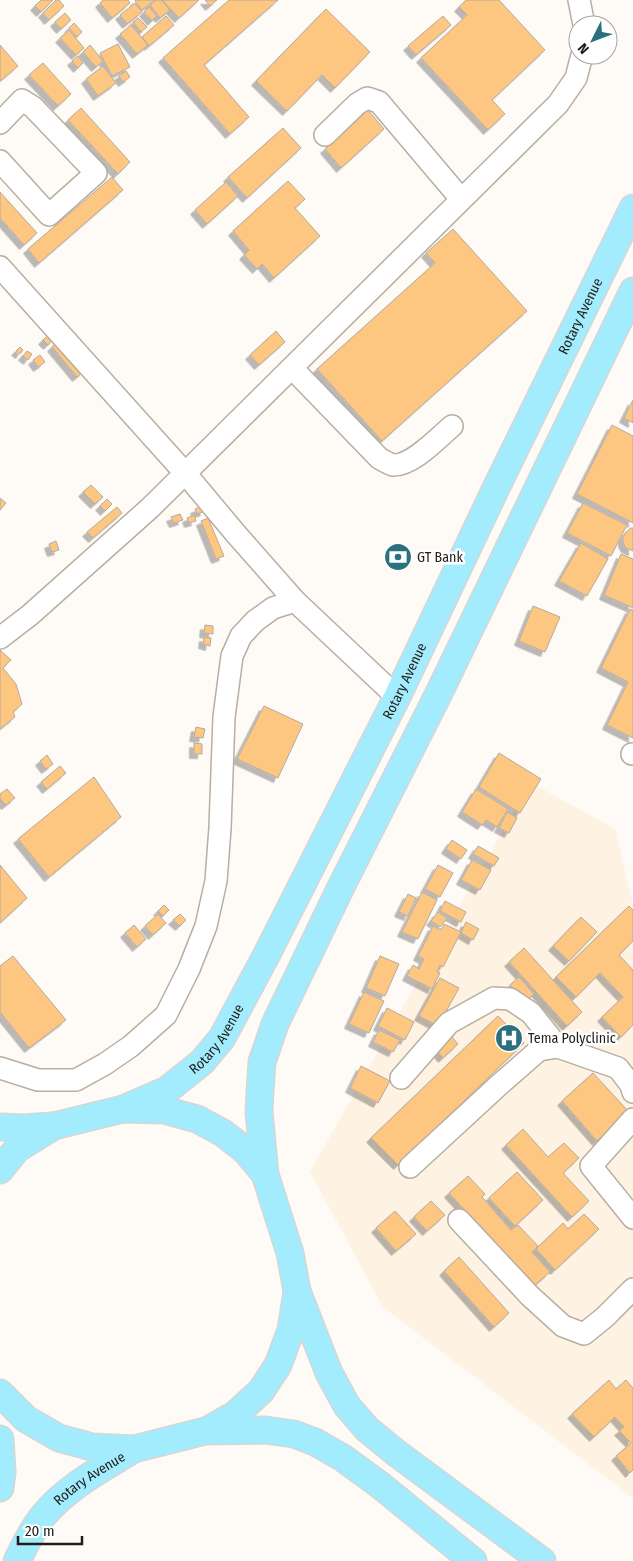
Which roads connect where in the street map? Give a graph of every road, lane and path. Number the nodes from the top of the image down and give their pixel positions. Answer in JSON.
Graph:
{"nodes":[{"id":1,"x":579,"y":0,"type":"edge"},
{"id":2,"x":582,"y":15,"type":"edge"},
{"id":3,"x":579,"y":65,"type":"edge"},
{"id":4,"x":0,"y":123,"type":"edge"},
{"id":5,"x":325,"y":136,"type":"dead end"},
{"id":6,"x":0,"y":161,"type":"edge"},
{"id":7,"x":461,"y":199,"type":"junction"},
{"id":8,"x":633,"y":208,"type":"edge"},
{"id":9,"x":0,"y":267,"type":"edge"},
{"id":10,"x":633,"y":291,"type":"edge"},
{"id":11,"x":292,"y":368,"type":"junction"},
{"id":12,"x":452,"y":426,"type":"dead end"},
{"id":13,"x":185,"y":473,"type":"junction"},
{"id":14,"x":497,"y":486,"type":"junction"},
{"id":15,"x":530,"y":503,"type":"junction"},
{"id":16,"x":295,"y":601,"type":"junction"},
{"id":17,"x":0,"y":638,"type":"edge"},
{"id":18,"x":397,"y":697,"type":"junction"},
{"id":19,"x":558,"y":1047,"type":"junction"},
{"id":20,"x":0,"y":1068,"type":"edge"},
{"id":21,"x":401,"y":1078,"type":"dead end"},
{"id":22,"x":633,"y":1092,"type":"edge"},
{"id":23,"x":123,"y":1109,"type":"junction"},
{"id":24,"x":633,"y":1119,"type":"edge"},
{"id":25,"x":54,"y":1126,"type":"junction"},
{"id":26,"x":0,"y":1127,"type":"edge"},
{"id":27,"x":410,"y":1167,"type":"dead end"},
{"id":28,"x":0,"y":1170,"type":"edge"},
{"id":29,"x":265,"y":1174,"type":"junction"},
{"id":30,"x":633,"y":1218,"type":"edge"},
{"id":31,"x":459,"y":1220,"type":"dead end"},
{"id":32,"x":633,"y":1289,"type":"edge"},
{"id":33,"x":297,"y":1291,"type":"junction"},
{"id":34,"x":0,"y":1393,"type":"edge"},
{"id":35,"x":205,"y":1431,"type":"junction"},
{"id":36,"x":0,"y":1439,"type":"edge"},
{"id":37,"x":134,"y":1449,"type":"junction"},
{"id":38,"x":0,"y":1488,"type":"edge"},
{"id":39,"x":16,"y":1561,"type":"edge"},
{"id":40,"x":473,"y":1561,"type":"edge"},
{"id":41,"x":542,"y":1561,"type":"edge"}],
"edges":[{"from":1,"to":2,"type":"street"},
{"from":3,"to":7,"type":"street"},
{"from":4,"to":6,"type":"street"},
{"from":5,"to":7,"type":"street"},
{"from":7,"to":11,"type":"street"},
{"from":8,"to":14,"type":"main road","name":"Rotary Avenue"},
{"from":9,"to":13,"type":"street"},
{"from":10,"to":15,"type":"main road"},
{"from":11,"to":12,"type":"street"},
{"from":11,"to":13,"type":"street"},
{"from":13,"to":16,"type":"street"},
{"from":13,"to":17,"type":"street"},
{"from":14,"to":15,"type":"main road"},
{"from":14,"to":18,"type":"main road","name":"Rotary Avenue"},
{"from":15,"to":29,"type":"main road"},
{"from":16,"to":18,"type":"street"},
{"from":16,"to":20,"type":"street"},
{"from":18,"to":23,"type":"main road","name":"Rotary Avenue"},
{"from":19,"to":21,"type":"street"},
{"from":19,"to":22,"type":"street"},
{"from":19,"to":27,"type":"street"},
{"from":23,"to":25,"type":"main road"},
{"from":23,"to":29,"type":"main road"},
{"from":24,"to":30,"type":"street"},
{"from":25,"to":26,"type":"main road"},
{"from":25,"to":28,"type":"main road"},
{"from":29,"to":33,"type":"main road"},
{"from":31,"to":32,"type":"street"},
{"from":33,"to":35,"type":"main road"},
{"from":33,"to":41,"type":"main road"},
{"from":34,"to":37,"type":"main road"},
{"from":35,"to":37,"type":"main road"},
{"from":35,"to":40,"type":"main road"},
{"from":36,"to":38,"type":"main road"},
{"from":37,"to":39,"type":"main road","name":"Rotary Avenue"}]}
